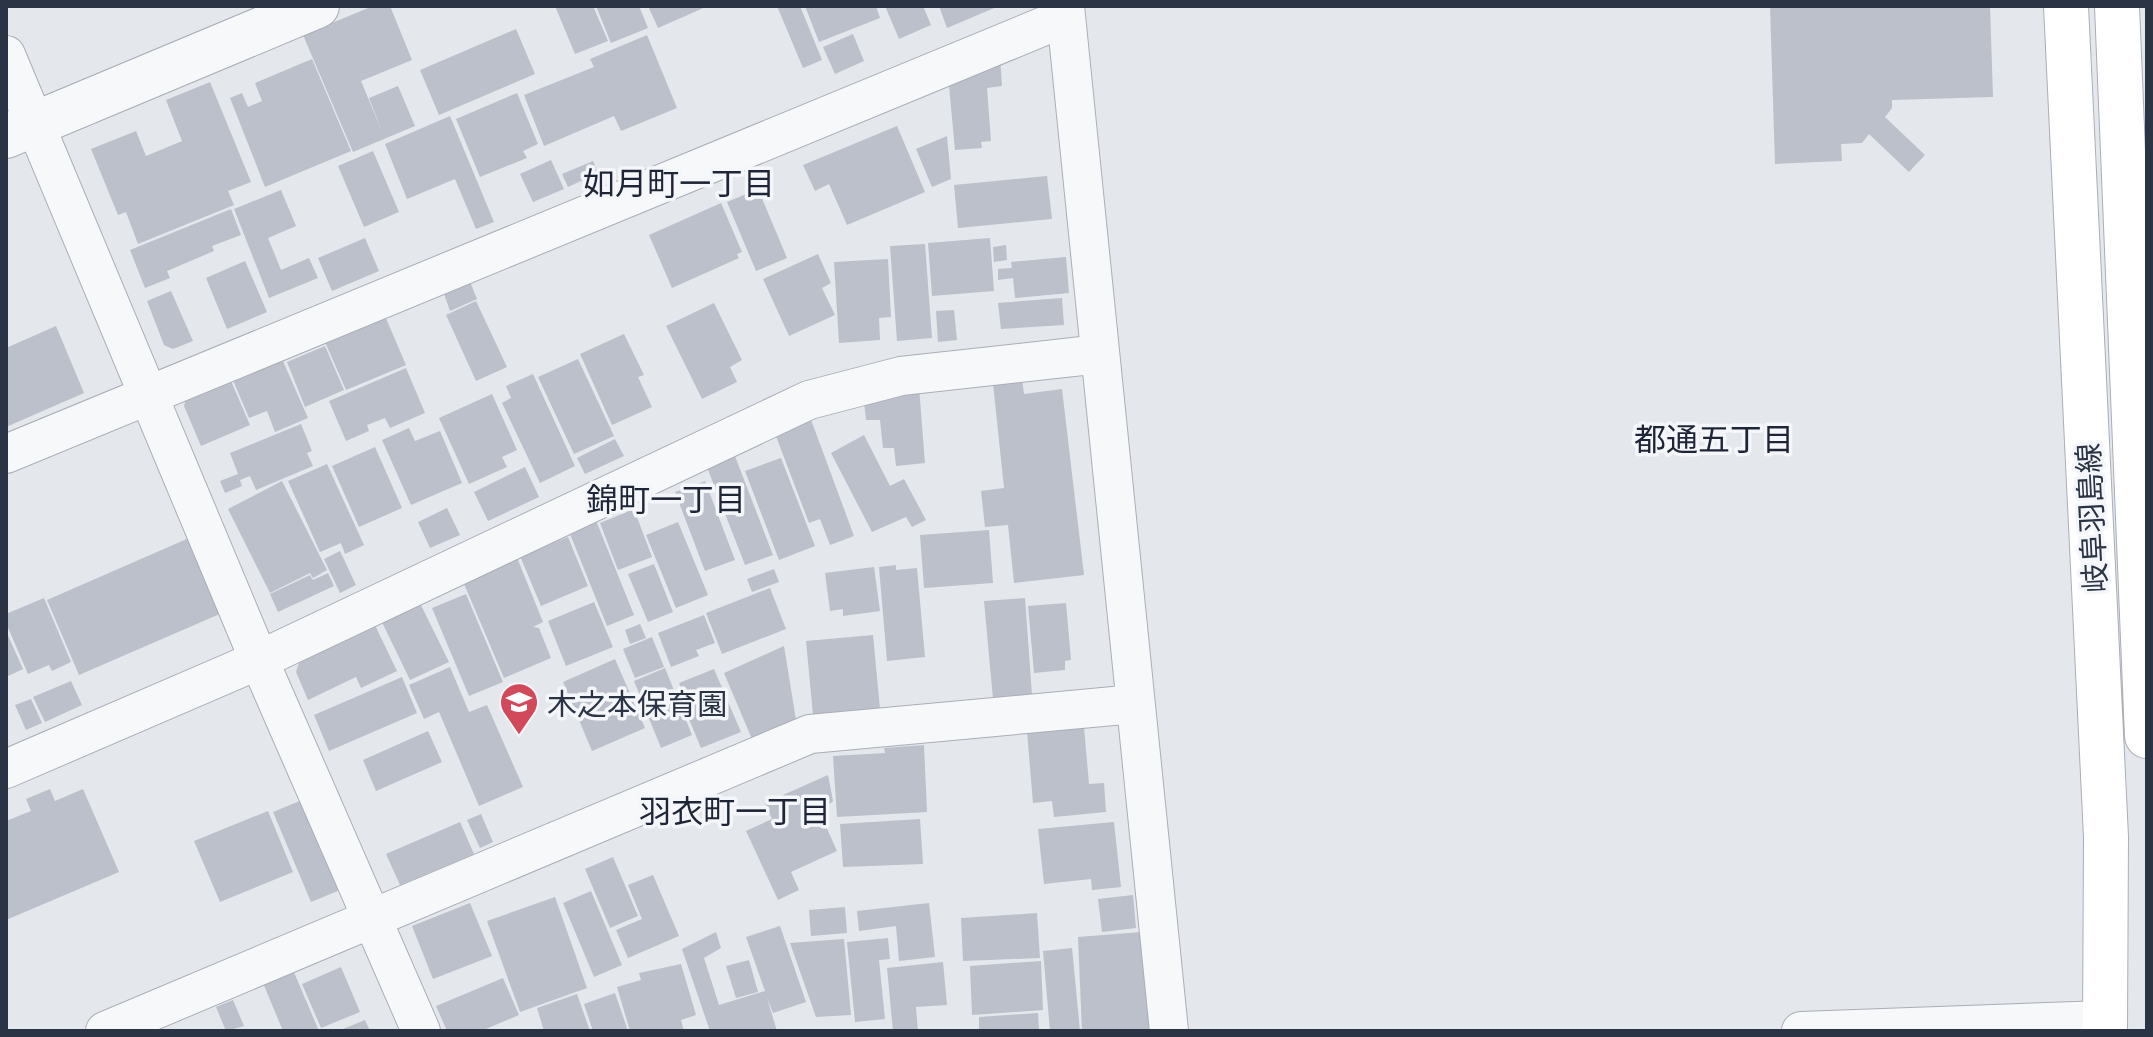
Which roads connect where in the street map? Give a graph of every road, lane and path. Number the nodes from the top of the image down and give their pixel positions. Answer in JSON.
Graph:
{"nodes":[{"id":1,"x":317,"y":6,"type":"edge"},
{"id":2,"x":2066,"y":6,"type":"edge"},
{"id":3,"x":2117,"y":6,"type":"edge"},
{"id":4,"x":1065,"y":11,"type":"edge"},
{"id":5,"x":6,"y":55,"type":"edge"},
{"id":6,"x":21,"y":130,"type":"edge"},
{"id":7,"x":1100,"y":354,"type":"junction"},
{"id":8,"x":149,"y":396,"type":"junction"},
{"id":9,"x":6,"y":454,"type":"edge"},
{"id":10,"x":259,"y":660,"type":"junction"},
{"id":11,"x":1135,"y":704,"type":"junction"},
{"id":12,"x":2147,"y":728,"type":"edge"},
{"id":13,"x":2147,"y":736,"type":"edge"},
{"id":14,"x":6,"y":769,"type":"edge"},
{"id":15,"x":373,"y":917,"type":"junction"},
{"id":16,"x":2104,"y":1025,"type":"edge"},
{"id":17,"x":105,"y":1031,"type":"edge"},
{"id":18,"x":421,"y":1031,"type":"edge"},
{"id":19,"x":1169,"y":1031,"type":"edge"},
{"id":20,"x":1801,"y":1031,"type":"edge"}],
"edges":[{"from":1,"to":6,"type":"street"},
{"from":2,"to":16,"type":"main road","name":"岐阜羽島線"},
{"from":3,"to":12,"type":"main road","name":"岐阜羽島線"},
{"from":4,"to":7,"type":"street"},
{"from":4,"to":8,"type":"street"},
{"from":5,"to":6,"type":"street"},
{"from":6,"to":8,"type":"street"},
{"from":7,"to":10,"type":"street"},
{"from":7,"to":11,"type":"street"},
{"from":8,"to":9,"type":"street"},
{"from":8,"to":10,"type":"street"},
{"from":10,"to":14,"type":"street"},
{"from":10,"to":15,"type":"street"},
{"from":11,"to":15,"type":"street"},
{"from":11,"to":19,"type":"street"},
{"from":12,"to":13,"type":"main road","name":"岐阜羽島線"},
{"from":15,"to":17,"type":"street"},
{"from":15,"to":18,"type":"street"},
{"from":16,"to":20,"type":"street"}]}
